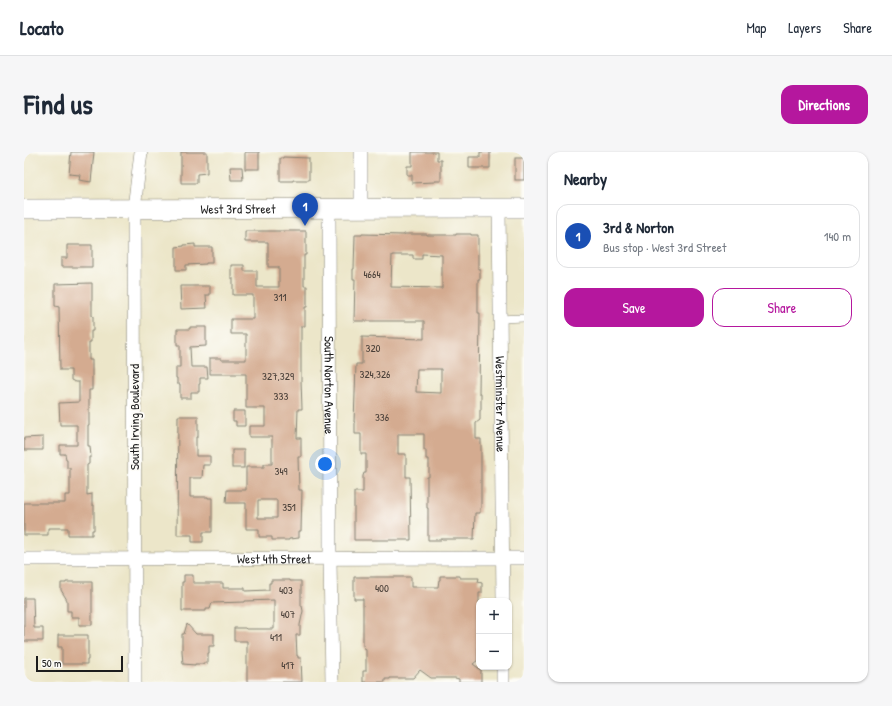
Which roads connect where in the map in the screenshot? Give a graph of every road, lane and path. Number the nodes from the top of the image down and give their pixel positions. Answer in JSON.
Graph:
{"nodes":[{"id":1,"x":141,"y":152,"type":"edge"},
{"id":2,"x":361,"y":152,"type":"edge"},
{"id":3,"x":134,"y":208,"type":"junction"},
{"id":4,"x":329,"y":208,"type":"junction"},
{"id":5,"x":361,"y":208,"type":"junction"},
{"id":6,"x":499,"y":208,"type":"junction"},
{"id":7,"x":524,"y":208,"type":"edge"},
{"id":8,"x":24,"y":209,"type":"edge"},
{"id":9,"x":500,"y":318,"type":"junction"},
{"id":10,"x":524,"y":318,"type":"edge"},
{"id":11,"x":330,"y":558,"type":"junction"},
{"id":12,"x":524,"y":558,"type":"edge"},
{"id":13,"x":24,"y":559,"type":"edge"},
{"id":14,"x":503,"y":559,"type":"junction"},
{"id":15,"x":134,"y":560,"type":"junction"},
{"id":16,"x":503,"y":598,"type":"edge"},
{"id":17,"x":503,"y":670,"type":"edge"},
{"id":18,"x":135,"y":682,"type":"edge"},
{"id":19,"x":332,"y":682,"type":"edge"},
{"id":20,"x":503,"y":682,"type":"edge"}],
"edges":[{"from":1,"to":3,"type":"street","name":"South Irving Boulevard"},
{"from":2,"to":5,"type":"street"},
{"from":3,"to":4,"type":"main road","name":"West 3rd Street"},
{"from":3,"to":8,"type":"main road","name":"West 3rd Street"},
{"from":3,"to":15,"type":"street","name":"South Irving Boulevard"},
{"from":4,"to":5,"type":"main road","name":"West 3rd Street"},
{"from":4,"to":11,"type":"street","name":"South Norton Avenue"},
{"from":5,"to":6,"type":"main road","name":"West 3rd Street"},
{"from":6,"to":7,"type":"main road","name":"West 3rd Street"},
{"from":6,"to":9,"type":"street","name":"Westminster Avenue"},
{"from":9,"to":10,"type":"lane"},
{"from":9,"to":14,"type":"street","name":"Westminster Avenue"},
{"from":11,"to":14,"type":"street","name":"West 4th Street"},
{"from":11,"to":15,"type":"street","name":"West 4th Street"},
{"from":11,"to":19,"type":"street","name":"South Norton Avenue"},
{"from":12,"to":14,"type":"street","name":"West 4th Street"},
{"from":13,"to":15,"type":"street","name":"West 4th Street"},
{"from":14,"to":16,"type":"street","name":"Westminster Avenue"},
{"from":15,"to":18,"type":"street","name":"South Irving Boulevard"},
{"from":17,"to":20,"type":"street"}]}
